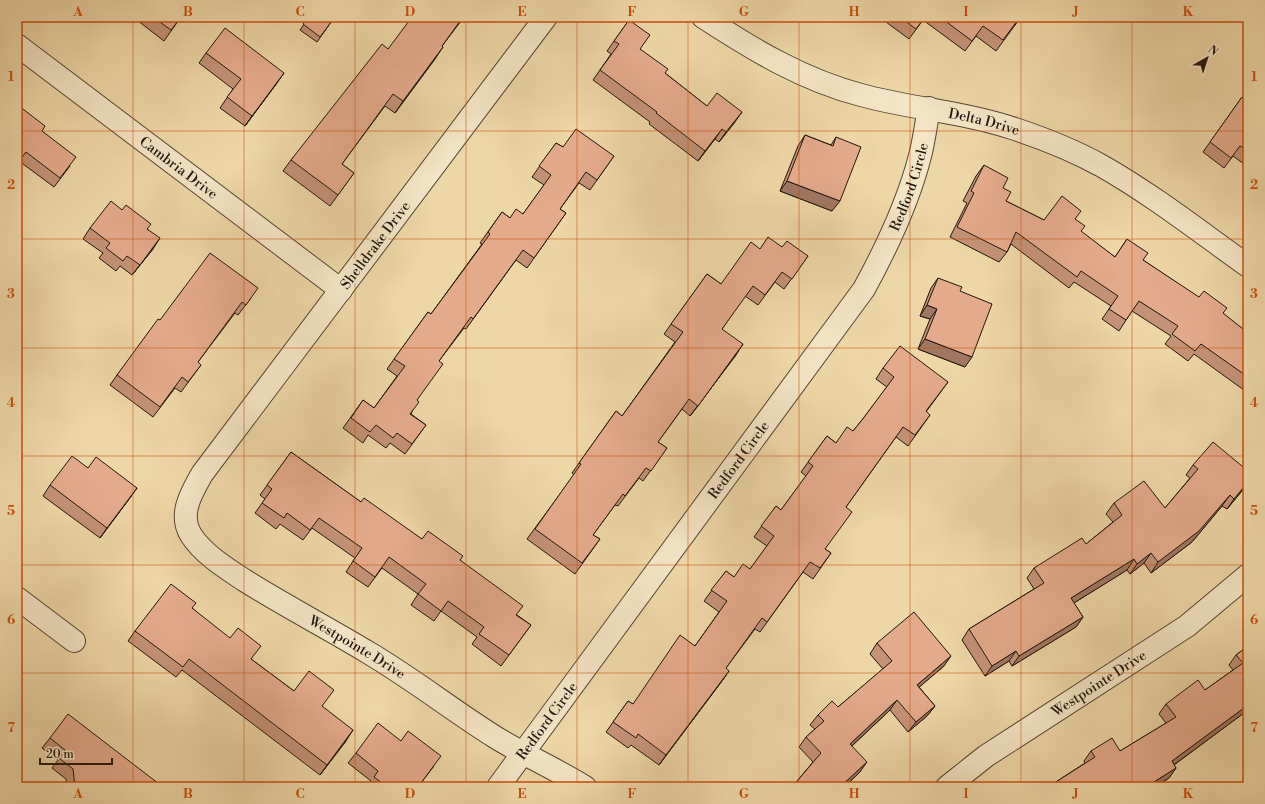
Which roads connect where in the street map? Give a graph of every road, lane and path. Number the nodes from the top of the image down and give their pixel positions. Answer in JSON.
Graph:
{"nodes":[{"id":1,"x":546,"y":17,"type":"edge"},
{"id":2,"x":703,"y":17,"type":"edge"},
{"id":3,"x":17,"y":45,"type":"edge"},
{"id":4,"x":930,"y":108,"type":"junction"},
{"id":5,"x":1248,"y":266,"type":"edge"},
{"id":6,"x":341,"y":290,"type":"junction"},
{"id":7,"x":202,"y":474,"type":"joint"},
{"id":8,"x":1248,"y":575,"type":"edge"},
{"id":9,"x":17,"y":598,"type":"edge"},
{"id":10,"x":74,"y":641,"type":"dead end"},
{"id":11,"x":524,"y":753,"type":"junction"},
{"id":12,"x":498,"y":787,"type":"edge"},
{"id":13,"x":585,"y":787,"type":"edge"},
{"id":14,"x":947,"y":787,"type":"edge"}],
"edges":[{"from":1,"to":6,"type":"street","name":"Shelldrake Drive"},
{"from":2,"to":4,"type":"street","name":"Delta Drive"},
{"from":3,"to":6,"type":"street","name":"Cambria Drive"},
{"from":4,"to":5,"type":"street","name":"Delta Drive"},
{"from":4,"to":11,"type":"street","name":"Redford Circle"},
{"from":6,"to":7,"type":"street","name":"Shelldrake Drive"},
{"from":7,"to":11,"type":"street","name":"Westpointe Drive"},
{"from":8,"to":14,"type":"street","name":"Westpointe Drive"},
{"from":9,"to":10,"type":"street"},
{"from":11,"to":12,"type":"street","name":"Redford Circle"},
{"from":11,"to":13,"type":"street","name":"Westpointe Drive"}]}
